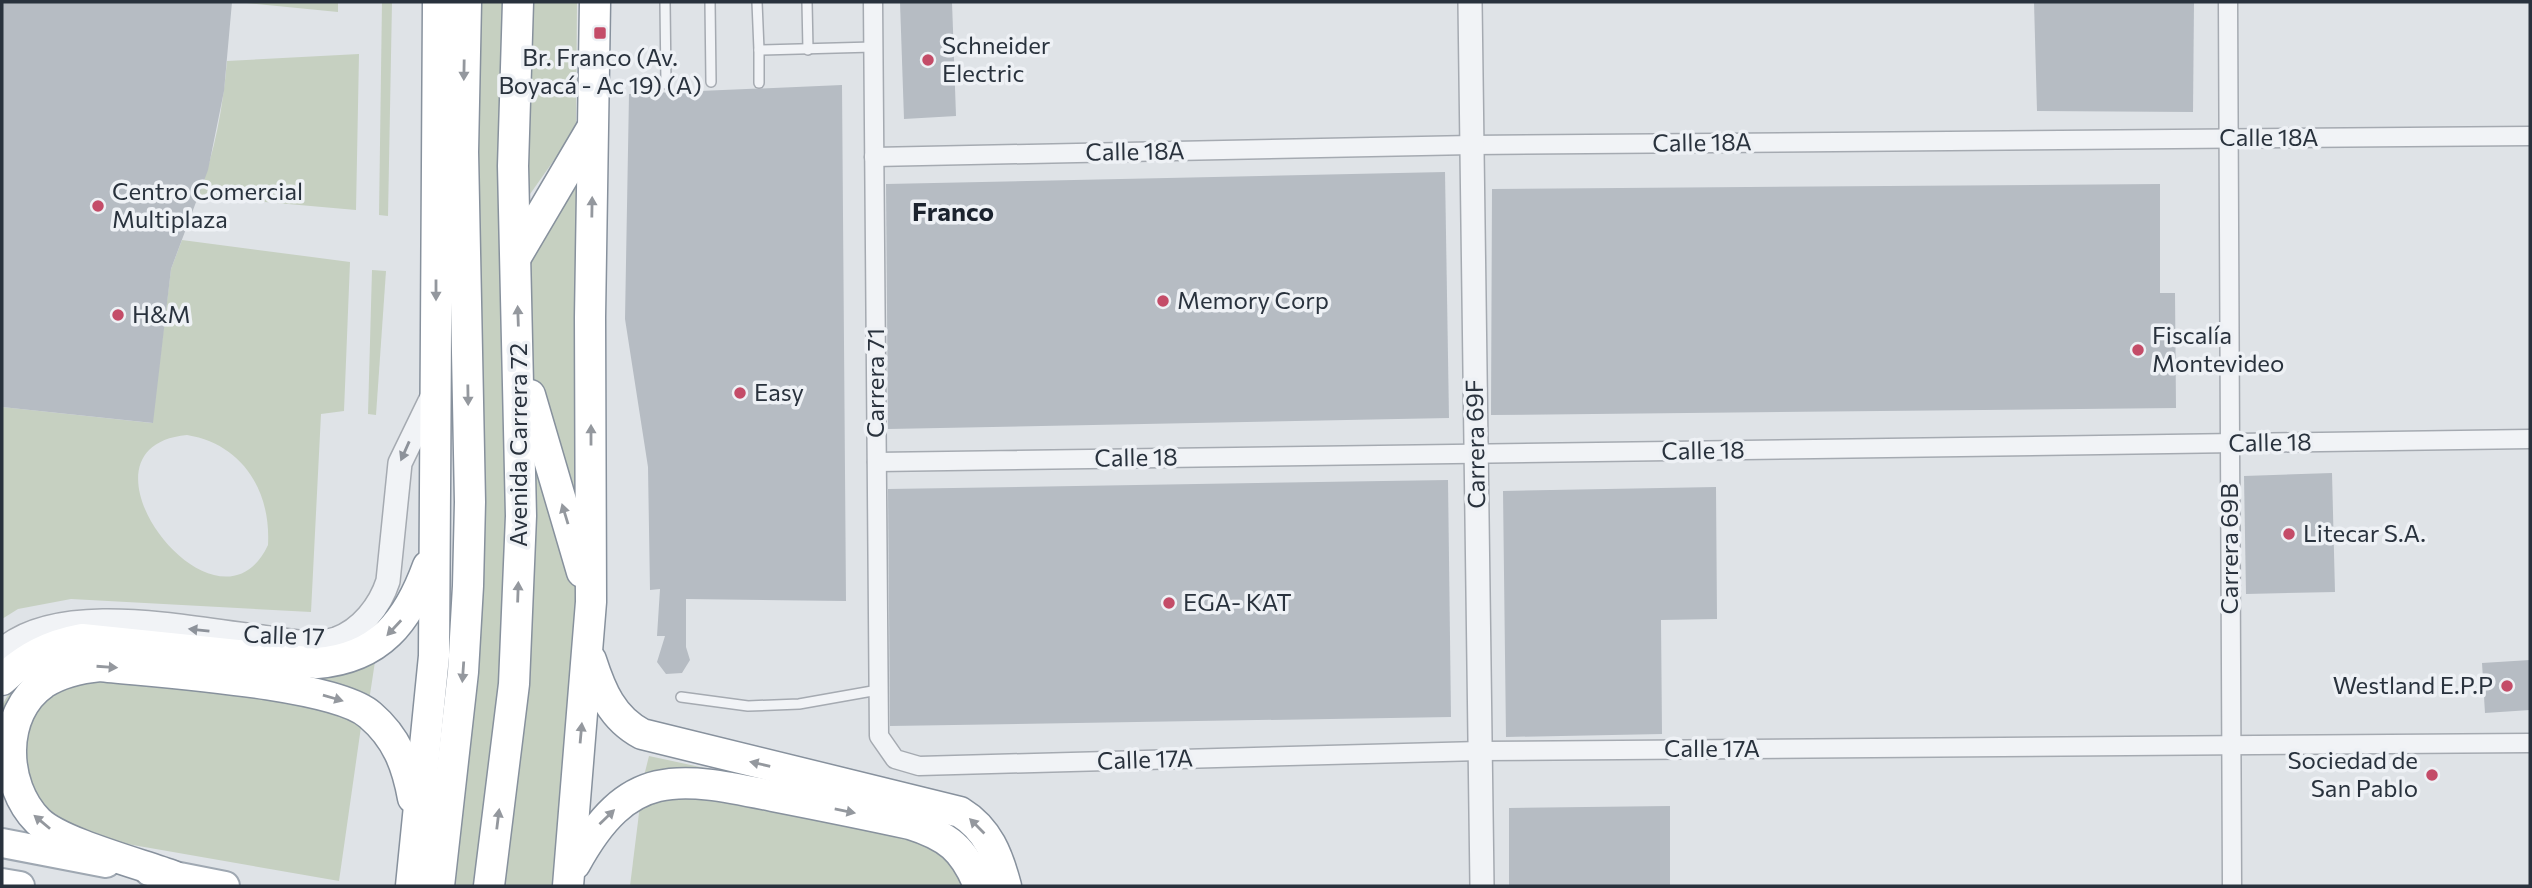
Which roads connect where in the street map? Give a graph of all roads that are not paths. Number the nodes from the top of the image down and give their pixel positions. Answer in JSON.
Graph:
{"nodes":[{"id":1,"x":438,"y":2,"type":"edge"},
{"id":2,"x":466,"y":2,"type":"edge"},
{"id":3,"x":518,"y":2,"type":"edge"},
{"id":4,"x":594,"y":2,"type":"edge"},
{"id":5,"x":665,"y":2,"type":"edge"},
{"id":6,"x":710,"y":2,"type":"edge"},
{"id":7,"x":757,"y":2,"type":"edge"},
{"id":8,"x":807,"y":2,"type":"edge"},
{"id":9,"x":873,"y":2,"type":"edge"},
{"id":10,"x":1470,"y":2,"type":"edge"},
{"id":11,"x":2228,"y":2,"type":"edge"},
{"id":12,"x":873,"y":47,"type":"junction"},
{"id":13,"x":759,"y":50,"type":"junction"},
{"id":14,"x":808,"y":50,"type":"junction"},
{"id":15,"x":711,"y":82,"type":"dead end"},
{"id":16,"x":759,"y":83,"type":"dead end"},
{"id":17,"x":666,"y":85,"type":"dead end"},
{"id":18,"x":593,"y":126,"type":"junction"},
{"id":19,"x":2530,"y":136,"type":"edge"},
{"id":20,"x":2229,"y":138,"type":"junction"},
{"id":21,"x":1472,"y":145,"type":"junction"},
{"id":22,"x":874,"y":158,"type":"junction"},
{"id":23,"x":437,"y":195,"type":"junction"},
{"id":24,"x":516,"y":257,"type":"junction"},
{"id":25,"x":467,"y":284,"type":"junction"},
{"id":26,"x":519,"y":359,"type":"junction"},
{"id":27,"x":436,"y":390,"type":"junction"},
{"id":28,"x":2530,"y":439,"type":"edge"},
{"id":29,"x":2230,"y":443,"type":"junction"},
{"id":30,"x":1476,"y":454,"type":"junction"},
{"id":31,"x":877,"y":462,"type":"junction"},
{"id":32,"x":436,"y":546,"type":"junction"},
{"id":33,"x":591,"y":603,"type":"junction"},
{"id":34,"x":2,"y":650,"type":"edge"},
{"id":35,"x":588,"y":651,"type":"junction"},
{"id":36,"x":2,"y":680,"type":"edge"},
{"id":37,"x":878,"y":690,"type":"junction"},
{"id":38,"x":681,"y":697,"type":"dead end"},
{"id":39,"x":2530,"y":743,"type":"edge"},
{"id":40,"x":2231,"y":747,"type":"junction"},
{"id":41,"x":1480,"y":751,"type":"junction"},
{"id":42,"x":895,"y":759,"type":"joint"},
{"id":43,"x":419,"y":829,"type":"junction"},
{"id":44,"x":2,"y":843,"type":"edge"},
{"id":45,"x":173,"y":876,"type":"junction"},
{"id":46,"x":569,"y":880,"type":"edge"},
{"id":47,"x":2,"y":883,"type":"edge"},
{"id":48,"x":20,"y":886,"type":"edge"},
{"id":49,"x":225,"y":886,"type":"edge"},
{"id":50,"x":411,"y":886,"type":"edge"},
{"id":51,"x":439,"y":886,"type":"edge"},
{"id":52,"x":489,"y":886,"type":"edge"},
{"id":53,"x":979,"y":886,"type":"edge"},
{"id":54,"x":1006,"y":886,"type":"edge"},
{"id":55,"x":1482,"y":886,"type":"edge"},
{"id":56,"x":2232,"y":886,"type":"edge"}],
"edges":[{"from":1,"to":23,"type":"highway"},
{"from":2,"to":25,"type":"highway","name":"Avenida Carrera 72","one_way":true},
{"from":3,"to":24,"type":"highway","name":"Avenida Carrera 72"},
{"from":4,"to":18,"type":"highway"},
{"from":5,"to":17,"type":"lane"},
{"from":6,"to":15,"type":"lane"},
{"from":7,"to":13,"type":"lane"},
{"from":8,"to":14,"type":"lane"},
{"from":9,"to":12,"type":"street","name":"Carrera 71"},
{"from":10,"to":21,"type":"street","name":"Carrera 69F"},
{"from":11,"to":20,"type":"street","name":"Carrera 69B"},
{"from":12,"to":14,"type":"lane"},
{"from":12,"to":22,"type":"street","name":"Carrera 71"},
{"from":13,"to":14,"type":"lane"},
{"from":13,"to":16,"type":"lane"},
{"from":18,"to":24,"type":"highway"},
{"from":33,"to":18,"type":"highway","one_way":true},
{"from":19,"to":20,"type":"street","name":"Calle 18A"},
{"from":20,"to":21,"type":"street","name":"Calle 18A"},
{"from":20,"to":29,"type":"street","name":"Carrera 69B"},
{"from":21,"to":22,"type":"street","name":"Calle 18A"},
{"from":21,"to":30,"type":"street","name":"Carrera 69F"},
{"from":22,"to":31,"type":"street","name":"Carrera 71"},
{"from":23,"to":25,"type":"highway"},
{"from":23,"to":27,"type":"highway","one_way":true},
{"from":26,"to":24,"type":"highway","name":"Avenida Carrera 72","one_way":true},
{"from":25,"to":51,"type":"highway","name":"Avenida Carrera 72","one_way":true},
{"from":33,"to":26,"type":"highway","one_way":true},
{"from":52,"to":26,"type":"highway","name":"Avenida Carrera 72","one_way":true},
{"from":27,"to":32,"type":"highway"},
{"from":27,"to":34,"type":"street","name":"Calle 17","one_way":true},
{"from":28,"to":29,"type":"street","name":"Calle 18"},
{"from":29,"to":30,"type":"street","name":"Calle 18"},
{"from":29,"to":40,"type":"street","name":"Carrera 69B"},
{"from":30,"to":31,"type":"street","name":"Calle 18"},
{"from":30,"to":41,"type":"street","name":"Carrera 69F"},
{"from":31,"to":37,"type":"street","name":"Carrera 71"},
{"from":32,"to":36,"type":"highway","one_way":true},
{"from":32,"to":43,"type":"highway"},
{"from":33,"to":35,"type":"highway"},
{"from":46,"to":35,"type":"highway","one_way":true},
{"from":54,"to":35,"type":"highway","one_way":true},
{"from":37,"to":38,"type":"lane"},
{"from":37,"to":42,"type":"street","name":"Carrera 71"},
{"from":39,"to":40,"type":"street","name":"Calle 17A"},
{"from":40,"to":41,"type":"street","name":"Calle 17A"},
{"from":40,"to":56,"type":"street","name":"Carrera 69B"},
{"from":41,"to":42,"type":"street","name":"Calle 17A"},
{"from":41,"to":55,"type":"street","name":"Carrera 69F"},
{"from":45,"to":43,"type":"highway","one_way":true},
{"from":43,"to":50,"type":"highway"},
{"from":44,"to":45,"type":"main road"},
{"from":45,"to":49,"type":"main road"},
{"from":46,"to":53,"type":"highway","one_way":true},
{"from":47,"to":48,"type":"main road"}]}
